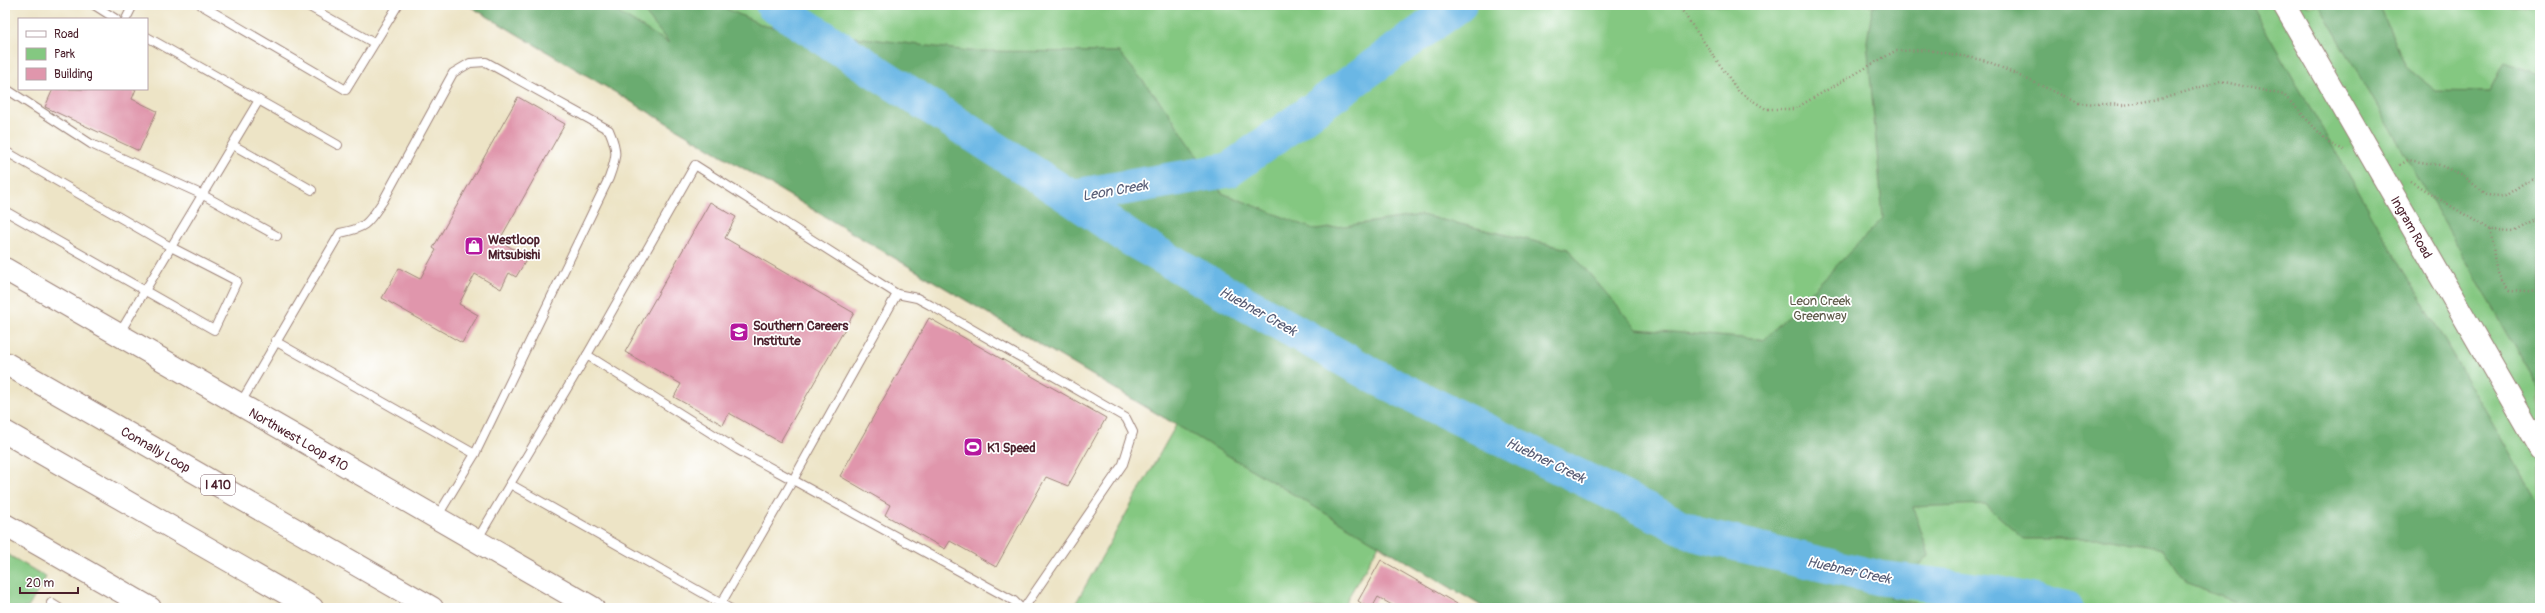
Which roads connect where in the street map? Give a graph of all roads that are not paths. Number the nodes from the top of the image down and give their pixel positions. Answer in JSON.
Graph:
{"nodes":[{"id":1,"x":94,"y":5,"type":"edge"},
{"id":2,"x":133,"y":5,"type":"edge"},
{"id":3,"x":201,"y":5,"type":"edge"},
{"id":4,"x":306,"y":5,"type":"edge"},
{"id":5,"x":398,"y":5,"type":"edge"},
{"id":6,"x":2284,"y":5,"type":"edge"},
{"id":7,"x":114,"y":18,"type":"edge"},
{"id":8,"x":126,"y":18,"type":"edge"},
{"id":9,"x":148,"y":38,"type":"edge"},
{"id":10,"x":374,"y":43,"type":"junction"},
{"id":11,"x":5,"y":88,"type":"edge"},
{"id":12,"x":259,"y":100,"type":"junction"},
{"id":13,"x":338,"y":144,"type":"dead end"},
{"id":14,"x":233,"y":145,"type":"junction"},
{"id":15,"x":5,"y":151,"type":"edge"},
{"id":16,"x":312,"y":190,"type":"dead end"},
{"id":17,"x":203,"y":195,"type":"junction"},
{"id":18,"x":5,"y":211,"type":"edge"},
{"id":19,"x":277,"y":236,"type":"dead end"},
{"id":20,"x":169,"y":246,"type":"junction"},
{"id":21,"x":5,"y":269,"type":"edge"},
{"id":22,"x":143,"y":291,"type":"junction"},
{"id":23,"x":897,"y":294,"type":"junction"},
{"id":24,"x":119,"y":334,"type":"junction"},
{"id":25,"x":275,"y":341,"type":"junction"},
{"id":26,"x":587,"y":355,"type":"junction"},
{"id":27,"x":5,"y":363,"type":"edge"},
{"id":28,"x":239,"y":404,"type":"junction"},
{"id":29,"x":5,"y":432,"type":"edge"},
{"id":30,"x":2540,"y":449,"type":"edge"},
{"id":31,"x":475,"y":454,"type":"junction"},
{"id":32,"x":793,"y":480,"type":"junction"},
{"id":33,"x":510,"y":484,"type":"junction"},
{"id":34,"x":437,"y":518,"type":"junction"},
{"id":35,"x":5,"y":526,"type":"edge"},
{"id":36,"x":477,"y":541,"type":"junction"},
{"id":37,"x":407,"y":594,"type":"junction"},
{"id":38,"x":51,"y":604,"type":"dead end"},
{"id":39,"x":720,"y":606,"type":"edge"},
{"id":40,"x":59,"y":608,"type":"edge"},
{"id":41,"x":149,"y":608,"type":"edge"},
{"id":42,"x":312,"y":608,"type":"edge"},
{"id":43,"x":432,"y":608,"type":"edge"},
{"id":44,"x":440,"y":608,"type":"edge"},
{"id":45,"x":593,"y":608,"type":"edge"},
{"id":46,"x":729,"y":608,"type":"edge"},
{"id":47,"x":1022,"y":608,"type":"edge"}],
"edges":[{"from":1,"to":7,"type":"lane"},
{"from":2,"to":8,"type":"lane"},
{"from":3,"to":10,"type":"lane"},
{"from":4,"to":10,"type":"lane"},
{"from":5,"to":10,"type":"lane"},
{"from":6,"to":30,"type":"main road","name":"Ingram Road","bridge":true},
{"from":9,"to":12,"type":"lane"},
{"from":11,"to":17,"type":"lane"},
{"from":12,"to":13,"type":"lane"},
{"from":12,"to":14,"type":"lane"},
{"from":14,"to":16,"type":"lane"},
{"from":14,"to":17,"type":"lane"},
{"from":15,"to":20,"type":"lane"},
{"from":17,"to":19,"type":"lane"},
{"from":17,"to":20,"type":"lane"},
{"from":18,"to":22,"type":"lane"},
{"from":20,"to":22,"type":"lane"},
{"from":20,"to":22,"type":"lane"},
{"from":21,"to":24,"type":"main road","name":"Northwest Loop 410"},
{"from":22,"to":24,"type":"lane"},
{"from":23,"to":26,"type":"lane"},
{"from":23,"to":32,"type":"lane"},
{"from":23,"to":47,"type":"lane"},
{"from":24,"to":28,"type":"main road","name":"Northwest Loop 410"},
{"from":25,"to":28,"type":"lane"},
{"from":25,"to":31,"type":"lane"},
{"from":25,"to":31,"type":"lane"},
{"from":26,"to":32,"type":"lane"},
{"from":26,"to":33,"type":"lane"},
{"from":27,"to":37,"type":"main road","name":"Connally Loop","number":"I 410"},
{"from":28,"to":34,"type":"main road","name":"Northwest Loop 410"},
{"from":29,"to":42,"type":"main road"},
{"from":31,"to":34,"type":"lane"},
{"from":32,"to":39,"type":"lane"},
{"from":32,"to":47,"type":"lane"},
{"from":33,"to":36,"type":"lane"},
{"from":33,"to":39,"type":"lane"},
{"from":34,"to":36,"type":"main road","name":"Northwest Loop 410"},
{"from":35,"to":41,"type":"main road"},
{"from":36,"to":45,"type":"main road","name":"Northwest Loop 410"},
{"from":37,"to":43,"type":"main road","name":"Connally Loop","number":"I 410"},
{"from":37,"to":44,"type":"main road"},
{"from":38,"to":40,"type":"lane"},
{"from":39,"to":46,"type":"lane"}]}
